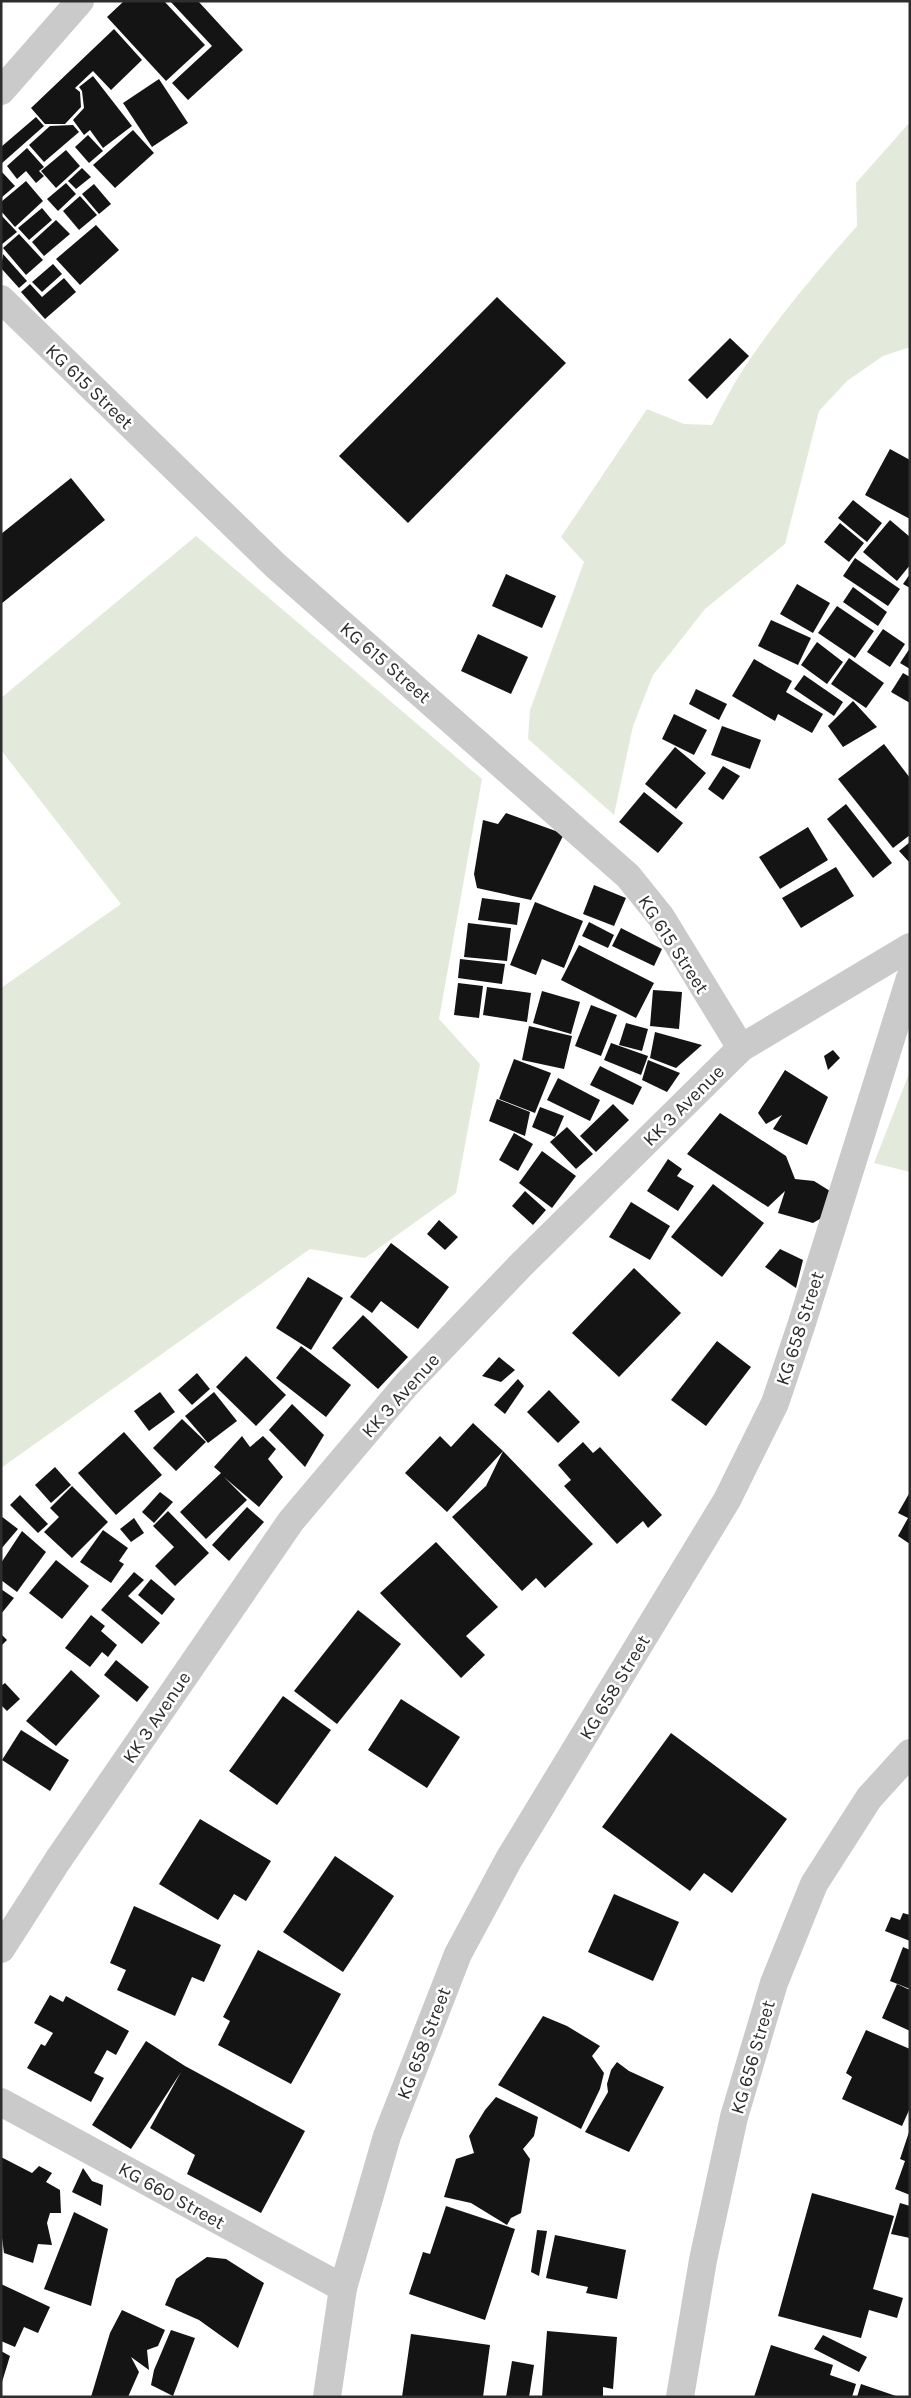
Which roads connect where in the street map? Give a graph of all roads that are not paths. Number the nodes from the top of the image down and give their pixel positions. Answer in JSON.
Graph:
{"nodes":[{"id":1,"x":80,"y":1,"type":"edge"},
{"id":2,"x":1,"y":92,"type":"edge"},
{"id":3,"x":1,"y":299,"type":"edge"},
{"id":4,"x":910,"y":947,"type":"edge"},
{"id":5,"x":910,"y":978,"type":"edge"},
{"id":6,"x":740,"y":1048,"type":"junction"},
{"id":7,"x":910,"y":1753,"type":"edge"},
{"id":8,"x":1,"y":1949,"type":"edge"},
{"id":9,"x":1,"y":2102,"type":"edge"},
{"id":10,"x":343,"y":2288,"type":"junction"},
{"id":11,"x":326,"y":2397,"type":"edge"},
{"id":12,"x":680,"y":2397,"type":"edge"}],
"edges":[{"from":1,"to":2,"type":"street"},
{"from":3,"to":6,"type":"street","name":"KG 615 Street"},
{"from":4,"to":6,"type":"street","name":"KK 3 Avenue"},
{"from":5,"to":10,"type":"street","name":"KG 658 Street"},
{"from":6,"to":8,"type":"street","name":"KK 3 Avenue"},
{"from":7,"to":12,"type":"street","name":"KG 656 Street"},
{"from":9,"to":10,"type":"street","name":"KG 660 Street"},
{"from":10,"to":11,"type":"street","name":"KG 658 Street"}]}
